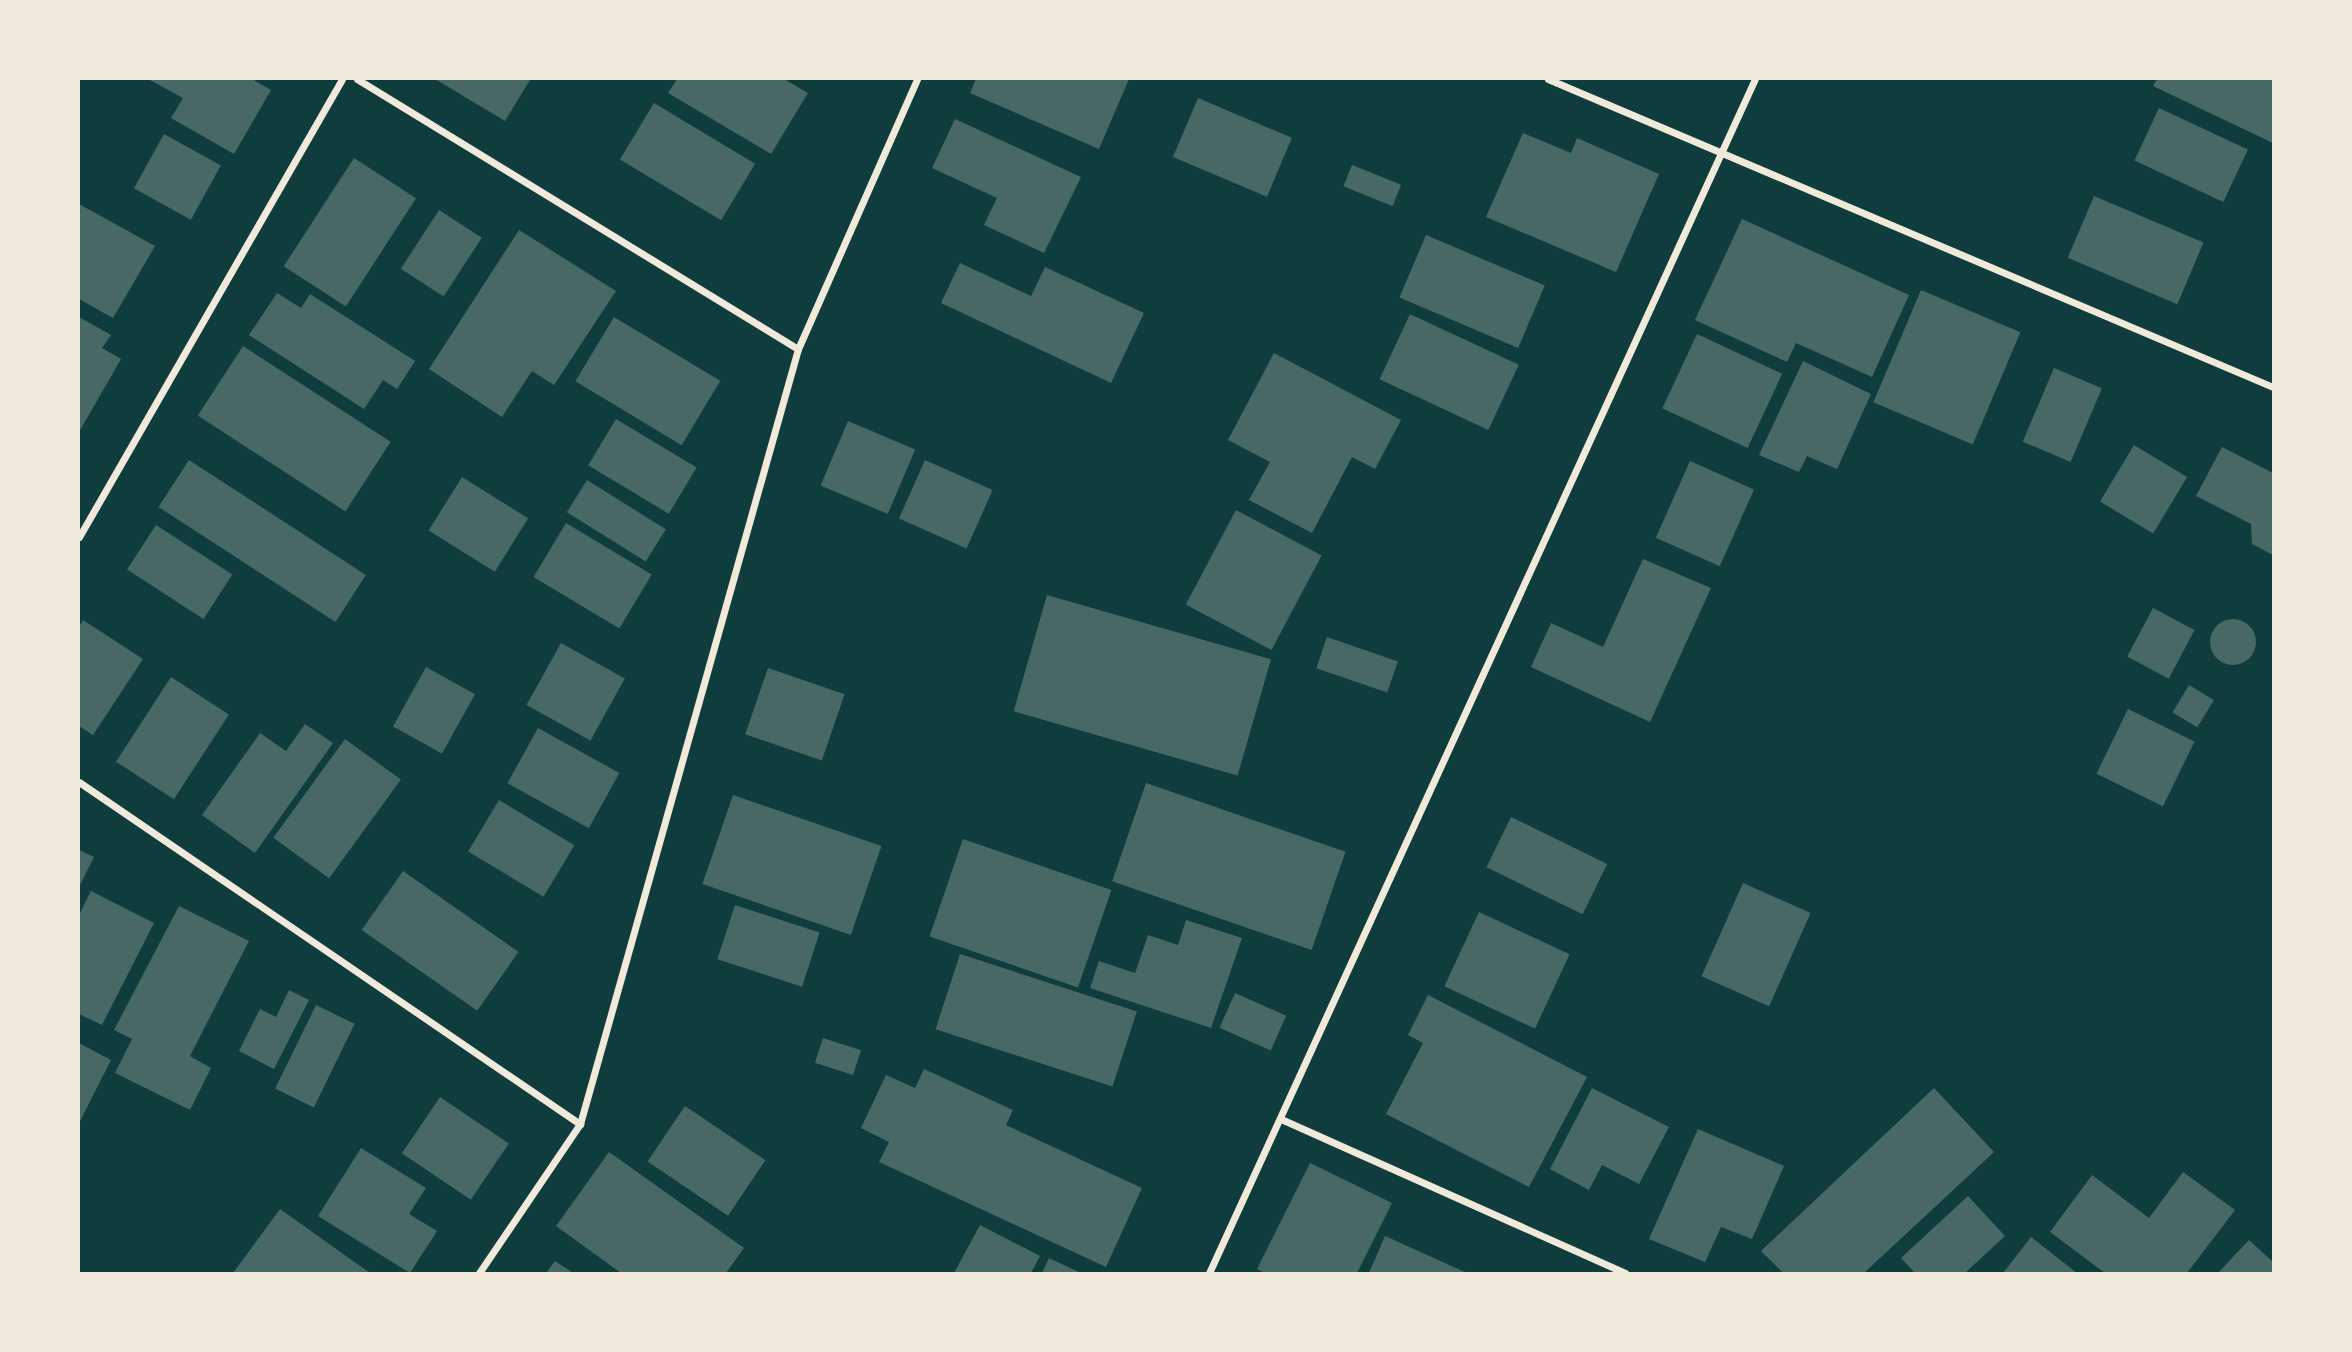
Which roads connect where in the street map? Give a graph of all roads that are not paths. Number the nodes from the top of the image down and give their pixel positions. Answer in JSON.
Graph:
{"nodes":[{"id":1,"x":342,"y":79,"type":"edge"},
{"id":2,"x":356,"y":79,"type":"edge"},
{"id":3,"x":917,"y":79,"type":"edge"},
{"id":4,"x":1548,"y":79,"type":"edge"},
{"id":5,"x":1755,"y":79,"type":"edge"},
{"id":6,"x":1722,"y":155,"type":"junction"},
{"id":7,"x":798,"y":349,"type":"junction"},
{"id":8,"x":2273,"y":387,"type":"edge"},
{"id":9,"x":79,"y":537,"type":"edge"},
{"id":10,"x":79,"y":782,"type":"edge"},
{"id":11,"x":1281,"y":1119,"type":"junction"},
{"id":12,"x":580,"y":1124,"type":"junction"},
{"id":13,"x":479,"y":1273,"type":"edge"},
{"id":14,"x":1209,"y":1273,"type":"edge"},
{"id":15,"x":1625,"y":1273,"type":"edge"}],
"edges":[{"from":1,"to":9,"type":"street"},
{"from":2,"to":7,"type":"street"},
{"from":3,"to":7,"type":"street"},
{"from":4,"to":6,"type":"street"},
{"from":5,"to":6,"type":"street"},
{"from":6,"to":8,"type":"street"},
{"from":6,"to":11,"type":"street"},
{"from":7,"to":12,"type":"street"},
{"from":10,"to":12,"type":"street"},
{"from":11,"to":14,"type":"street"},
{"from":11,"to":15,"type":"street"},
{"from":12,"to":13,"type":"street"}]}
